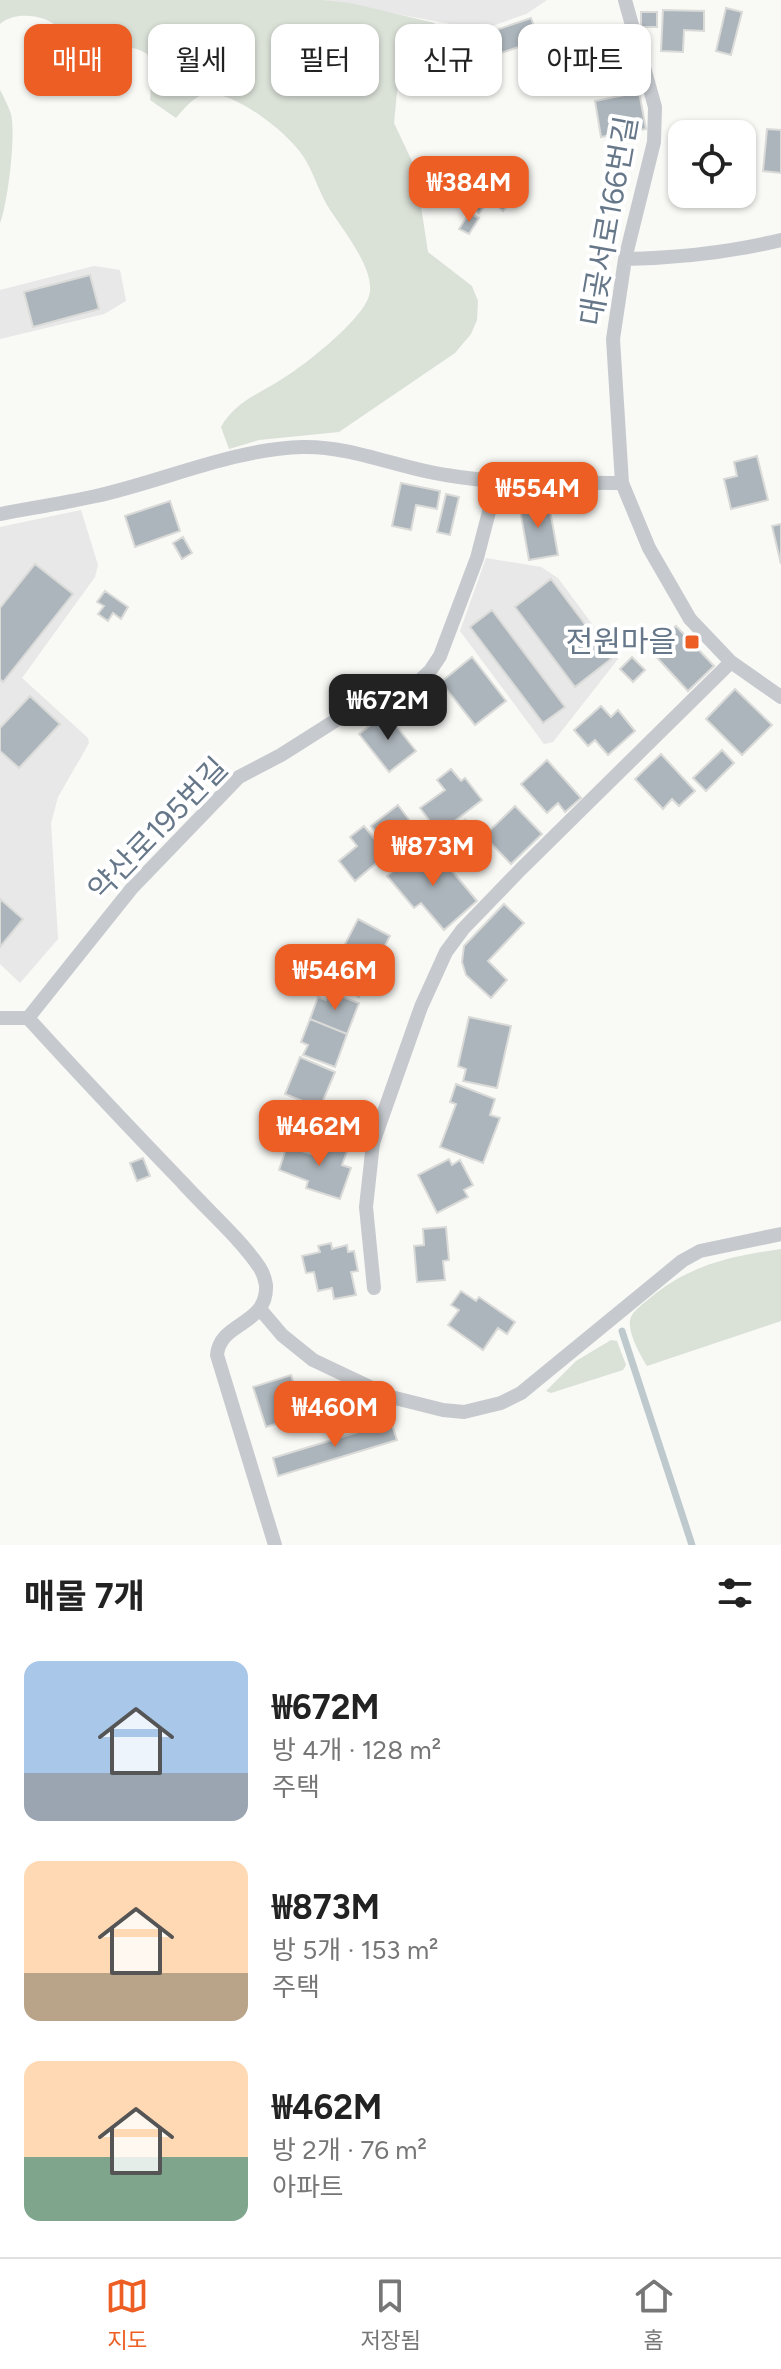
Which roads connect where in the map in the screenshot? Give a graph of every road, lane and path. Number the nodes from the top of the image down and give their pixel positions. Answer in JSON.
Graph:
{"nodes":[{"id":1,"x":625,"y":0,"type":"edge"},
{"id":2,"x":781,"y":240,"type":"edge"},
{"id":3,"x":625,"y":259,"type":"junction"},
{"id":4,"x":497,"y":481,"type":"junction"},
{"id":5,"x":622,"y":483,"type":"junction"},
{"id":6,"x":0,"y":514,"type":"edge"},
{"id":7,"x":731,"y":662,"type":"junction"},
{"id":8,"x":781,"y":697,"type":"edge"},
{"id":9,"x":0,"y":1018,"type":"edge"},
{"id":10,"x":28,"y":1018,"type":"junction"},
{"id":11,"x":781,"y":1234,"type":"edge"},
{"id":12,"x":374,"y":1288,"type":"dead end"},
{"id":13,"x":260,"y":1309,"type":"junction"},
{"id":14,"x":275,"y":1545,"type":"edge"}],
"edges":[{"from":1,"to":3,"type":"lane","name":"대곶서로166번길"},
{"from":2,"to":3,"type":"lane"},
{"from":3,"to":5,"type":"lane","name":"대곶서로166번길"},
{"from":4,"to":5,"type":"lane"},
{"from":4,"to":6,"type":"lane"},
{"from":4,"to":10,"type":"lane","name":"약산로195번길"},
{"from":5,"to":7,"type":"lane","name":"대곶서로166번길"},
{"from":7,"to":8,"type":"lane","name":"대곶서로166번길"},
{"from":7,"to":12,"type":"lane"},
{"from":9,"to":10,"type":"lane"},
{"from":10,"to":13,"type":"lane"},
{"from":11,"to":13,"type":"lane"},
{"from":13,"to":14,"type":"lane"}]}
